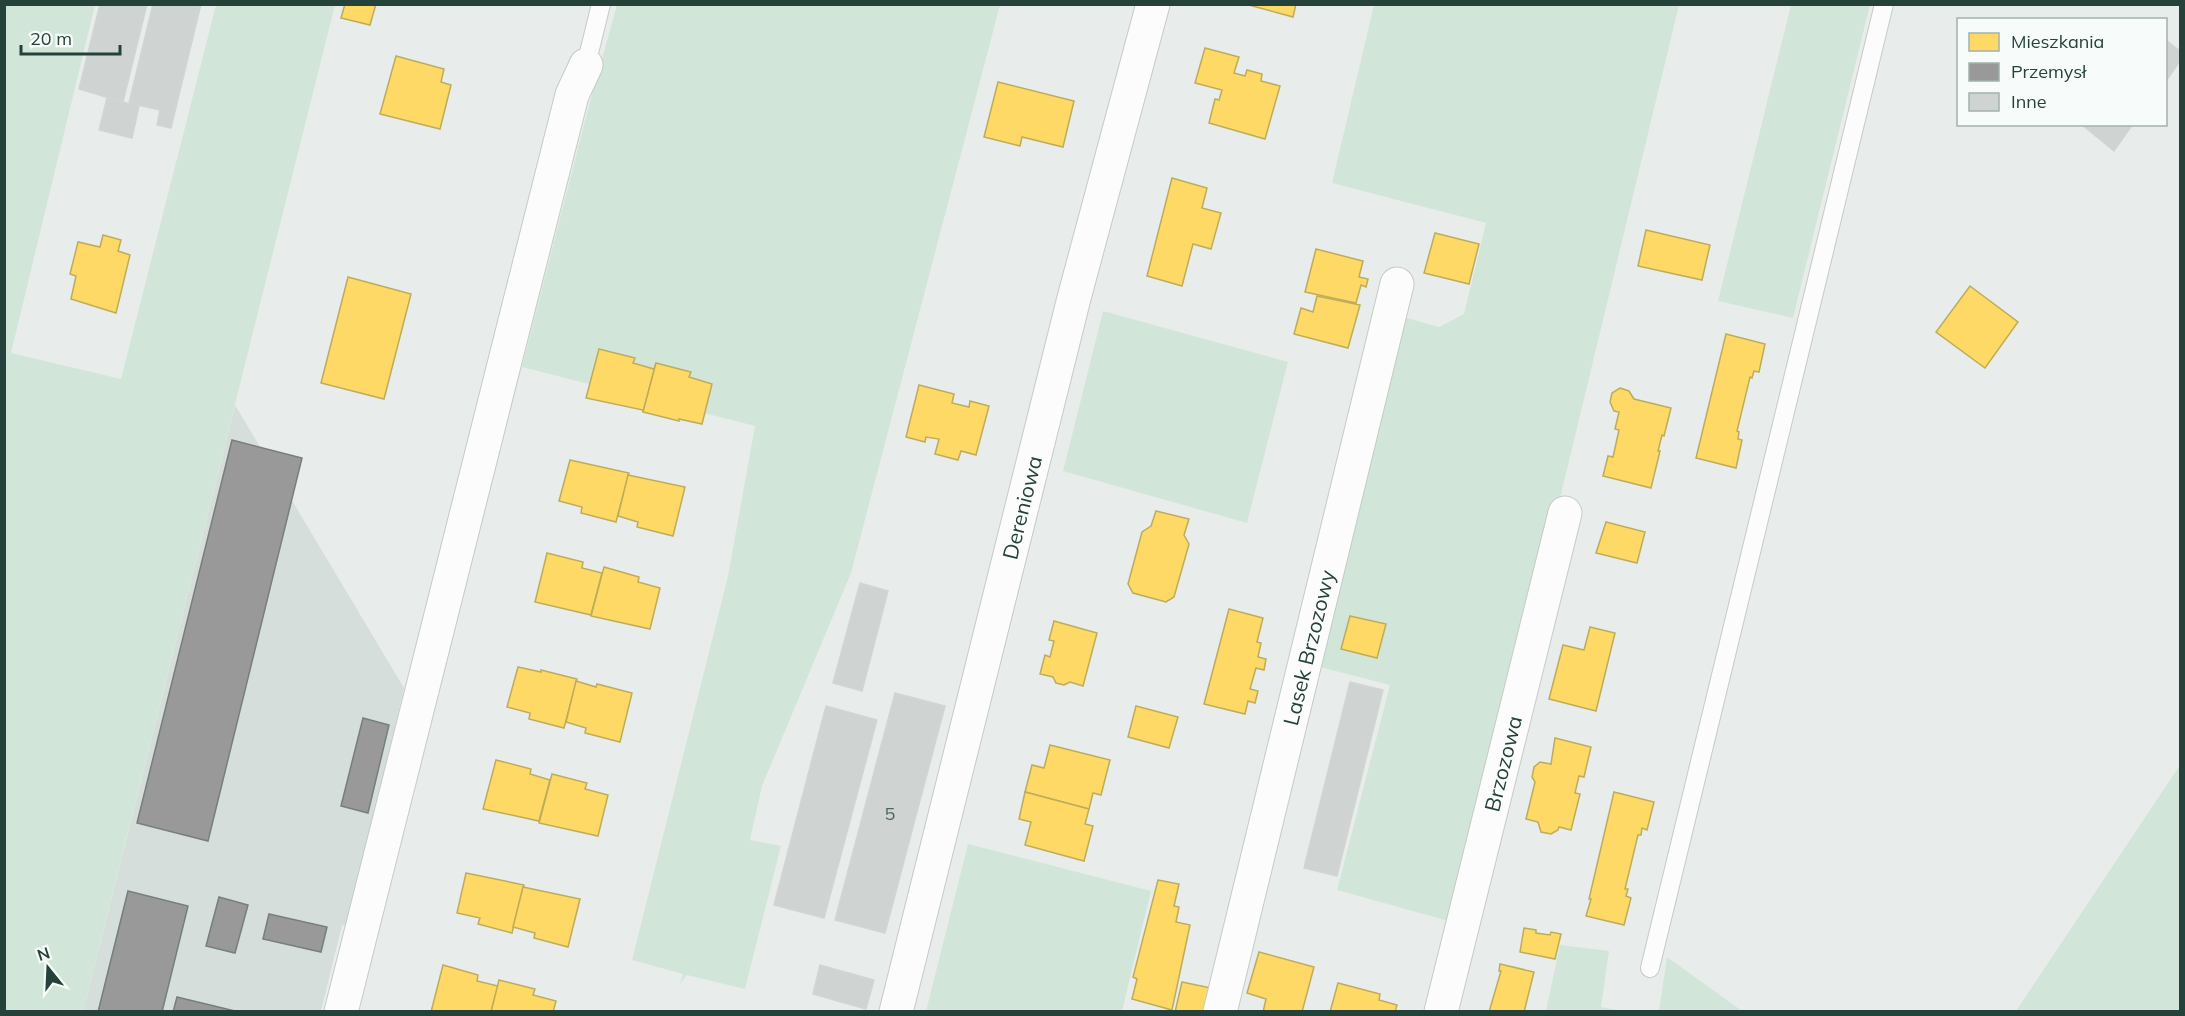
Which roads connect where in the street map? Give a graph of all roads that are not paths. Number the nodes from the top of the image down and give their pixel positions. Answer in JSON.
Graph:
{"nodes":[{"id":1,"x":601,"y":4,"type":"edge"},
{"id":2,"x":1153,"y":4,"type":"edge"},
{"id":3,"x":1884,"y":4,"type":"edge"},
{"id":4,"x":586,"y":65,"type":"joint"},
{"id":5,"x":1397,"y":284,"type":"dead end"},
{"id":6,"x":1565,"y":513,"type":"dead end"},
{"id":7,"x":1650,"y":968,"type":"dead end"},
{"id":8,"x":341,"y":1011,"type":"edge"},
{"id":9,"x":896,"y":1011,"type":"edge"},
{"id":10,"x":1220,"y":1011,"type":"edge"},
{"id":11,"x":1441,"y":1011,"type":"edge"}],
"edges":[{"from":1,"to":4,"type":"lane"},
{"from":2,"to":9,"type":"street","name":"Dereniowa"},
{"from":3,"to":7,"type":"lane"},
{"from":4,"to":8,"type":"street"},
{"from":5,"to":10,"type":"street","name":"Lasek Brzozowy"},
{"from":6,"to":11,"type":"street","name":"Brzozowa"}]}
